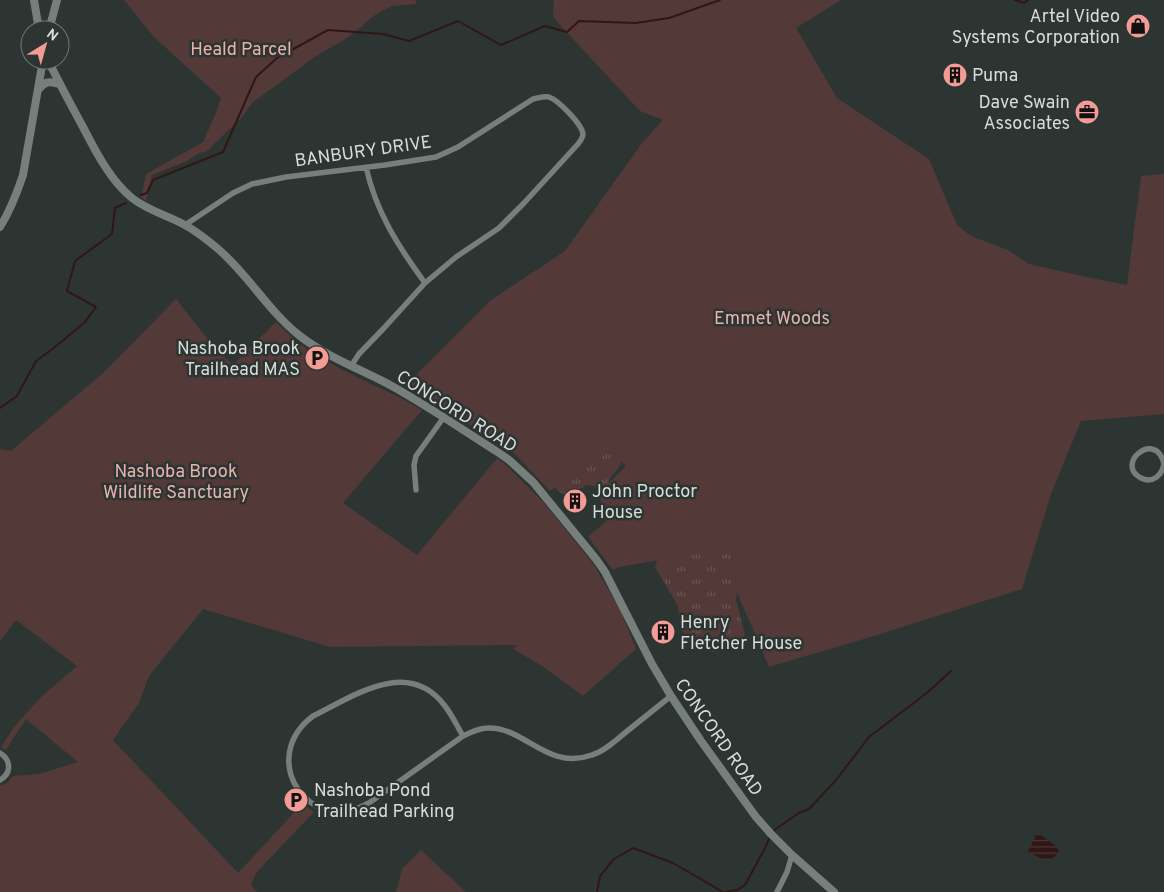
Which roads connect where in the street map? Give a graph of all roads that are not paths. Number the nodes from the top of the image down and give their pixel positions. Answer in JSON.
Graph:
{"nodes":[{"id":1,"x":34,"y":0,"type":"edge"},
{"id":2,"x":57,"y":0,"type":"edge"},
{"id":3,"x":37,"y":20,"type":"edge"},
{"id":4,"x":51,"y":20,"type":"edge"},
{"id":5,"x":41,"y":70,"type":"edge"},
{"id":6,"x":53,"y":70,"type":"edge"},
{"id":7,"x":59,"y":84,"type":"junction"},
{"id":8,"x":38,"y":90,"type":"junction"},
{"id":9,"x":366,"y":167,"type":"junction"},
{"id":10,"x":186,"y":225,"type":"junction"},
{"id":11,"x":0,"y":226,"type":"edge"},
{"id":12,"x":425,"y":283,"type":"junction"},
{"id":13,"x":351,"y":366,"type":"junction"},
{"id":14,"x":444,"y":417,"type":"junction"},
{"id":15,"x":1164,"y":464,"type":"edge"},
{"id":16,"x":1163,"y":471,"type":"edge"},
{"id":17,"x":416,"y":490,"type":"dead end"},
{"id":18,"x":671,"y":696,"type":"junction"},
{"id":19,"x":463,"y":736,"type":"junction"},
{"id":20,"x":0,"y":753,"type":"edge"},
{"id":21,"x":0,"y":780,"type":"edge"},
{"id":22,"x":792,"y":855,"type":"junction"},
{"id":23,"x":777,"y":892,"type":"edge"},
{"id":24,"x":834,"y":892,"type":"edge"}],
"edges":[{"from":1,"to":3,"type":"main road"},
{"from":2,"to":4,"type":"main road"},
{"from":5,"to":8,"type":"main road"},
{"from":6,"to":7,"type":"main road","name":"CONCORD ROAD"},
{"from":7,"to":8,"type":"main road"},
{"from":7,"to":10,"type":"main road","name":"CONCORD ROAD"},
{"from":8,"to":11,"type":"main road"},
{"from":9,"to":10,"type":"street","name":"BANBURY DRIVE"},
{"from":9,"to":12,"type":"street"},
{"from":9,"to":12,"type":"street","name":"BANBURY DRIVE"},
{"from":10,"to":13,"type":"main road","name":"CONCORD ROAD"},
{"from":12,"to":13,"type":"street","name":"BANBURY DRIVE"},
{"from":13,"to":14,"type":"main road","name":"CONCORD ROAD"},
{"from":14,"to":17,"type":"street"},
{"from":14,"to":18,"type":"main road","name":"CONCORD ROAD"},
{"from":15,"to":16,"type":"street"},
{"from":15,"to":16,"type":"street"},
{"from":18,"to":19,"type":"street"},
{"from":18,"to":22,"type":"main road","name":"CONCORD ROAD"},
{"from":19,"to":19,"type":"street"},
{"from":20,"to":21,"type":"street"},
{"from":22,"to":23,"type":"street"},
{"from":22,"to":24,"type":"main road","name":"CONCORD ROAD"}]}
